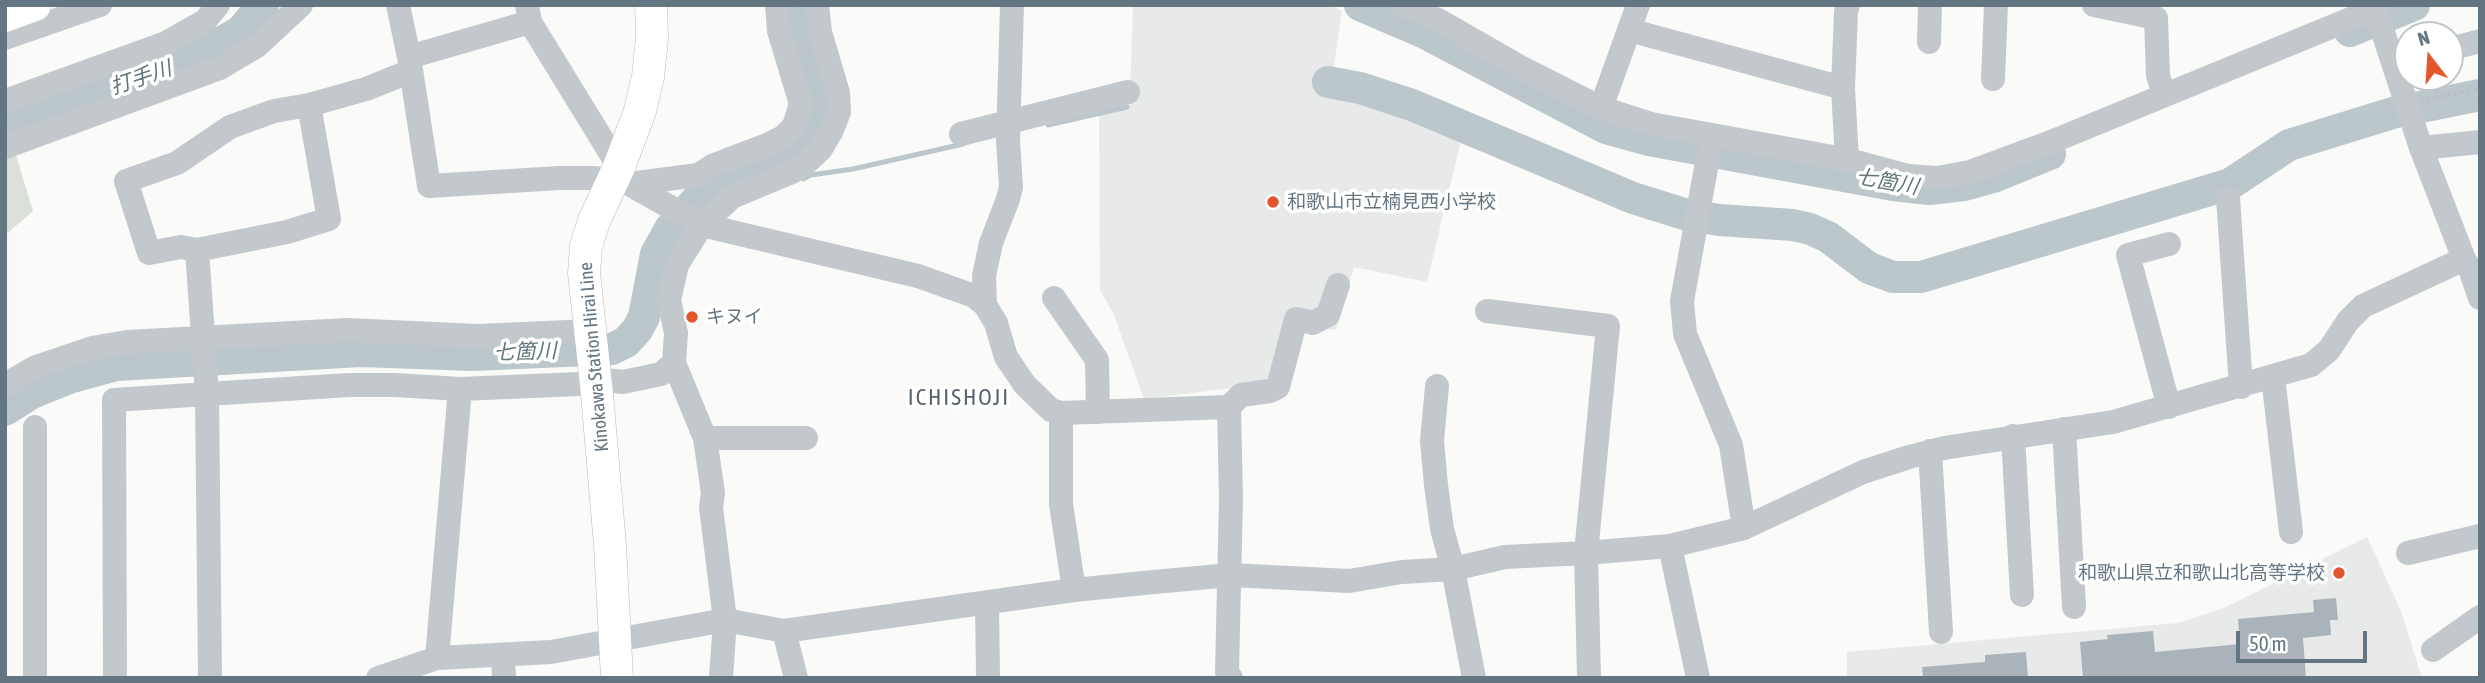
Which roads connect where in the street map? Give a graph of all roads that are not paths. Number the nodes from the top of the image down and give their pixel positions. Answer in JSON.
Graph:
{"nodes":[{"id":1,"x":36,"y":5,"type":"edge"},
{"id":2,"x":100,"y":5,"type":"edge"},
{"id":3,"x":218,"y":5,"type":"edge"},
{"id":4,"x":301,"y":5,"type":"edge"},
{"id":5,"x":398,"y":5,"type":"edge"},
{"id":6,"x":777,"y":5,"type":"edge"},
{"id":7,"x":817,"y":5,"type":"edge"},
{"id":8,"x":1012,"y":5,"type":"edge"},
{"id":9,"x":1403,"y":5,"type":"edge"},
{"id":10,"x":1638,"y":5,"type":"edge"},
{"id":11,"x":1930,"y":5,"type":"edge"},
{"id":12,"x":1996,"y":5,"type":"edge"},
{"id":13,"x":2094,"y":5,"type":"edge"},
{"id":14,"x":655,"y":6,"type":"edge"},
{"id":15,"x":1841,"y":7,"type":"edge"},
{"id":16,"x":2376,"y":13,"type":"edge"},
{"id":17,"x":528,"y":14,"type":"edge"},
{"id":18,"x":5,"y":16,"type":"edge"},
{"id":19,"x":1629,"y":30,"type":"junction"},
{"id":20,"x":5,"y":38,"type":"edge"},
{"id":21,"x":1929,"y":42,"type":"dead end"},
{"id":22,"x":2394,"y":50,"type":"edge"},
{"id":23,"x":410,"y":64,"type":"junction"},
{"id":24,"x":1993,"y":79,"type":"dead end"},
{"id":25,"x":1843,"y":88,"type":"junction"},
{"id":26,"x":2405,"y":91,"type":"edge"},
{"id":27,"x":1128,"y":92,"type":"dead end"},
{"id":28,"x":2164,"y":95,"type":"junction"},
{"id":29,"x":5,"y":101,"type":"edge"},
{"id":30,"x":309,"y":105,"type":"junction"},
{"id":31,"x":1601,"y":108,"type":"junction"},
{"id":32,"x":1009,"y":129,"type":"junction"},
{"id":33,"x":961,"y":134,"type":"dead end"},
{"id":34,"x":2480,"y":142,"type":"edge"},
{"id":35,"x":1710,"y":145,"type":"junction"},
{"id":36,"x":5,"y":147,"type":"edge"},
{"id":37,"x":2421,"y":148,"type":"junction"},
{"id":38,"x":1847,"y":160,"type":"junction"},
{"id":39,"x":619,"y":177,"type":"junction"},
{"id":40,"x":2228,"y":198,"type":"dead end"},
{"id":41,"x":699,"y":224,"type":"junction"},
{"id":42,"x":2169,"y":244,"type":"dead end"},
{"id":43,"x":197,"y":250,"type":"junction"},
{"id":44,"x":2471,"y":265,"type":"edge"},
{"id":45,"x":1338,"y":285,"type":"dead end"},
{"id":46,"x":1054,"y":298,"type":"dead end"},
{"id":47,"x":2480,"y":298,"type":"edge"},
{"id":48,"x":985,"y":305,"type":"junction"},
{"id":49,"x":1487,"y":311,"type":"dead end"},
{"id":50,"x":202,"y":344,"type":"junction"},
{"id":51,"x":593,"y":354,"type":"junction"},
{"id":52,"x":674,"y":363,"type":"junction"},
{"id":53,"x":2273,"y":377,"type":"junction"},
{"id":54,"x":5,"y":385,"type":"edge"},
{"id":55,"x":1437,"y":386,"type":"dead end"},
{"id":56,"x":2241,"y":387,"type":"junction"},
{"id":57,"x":206,"y":389,"type":"junction"},
{"id":58,"x":460,"y":389,"type":"junction"},
{"id":59,"x":1229,"y":407,"type":"junction"},
{"id":60,"x":2169,"y":407,"type":"junction"},
{"id":61,"x":1098,"y":412,"type":"junction"},
{"id":62,"x":1061,"y":413,"type":"junction"},
{"id":63,"x":34,"y":427,"type":"dead end"},
{"id":64,"x":2064,"y":429,"type":"junction"},
{"id":65,"x":2013,"y":436,"type":"junction"},
{"id":66,"x":705,"y":438,"type":"junction"},
{"id":67,"x":806,"y":438,"type":"dead end"},
{"id":68,"x":1930,"y":451,"type":"junction"},
{"id":69,"x":1744,"y":528,"type":"junction"},
{"id":70,"x":2291,"y":532,"type":"dead end"},
{"id":71,"x":2480,"y":536,"type":"edge"},
{"id":72,"x":1670,"y":546,"type":"junction"},
{"id":73,"x":1586,"y":553,"type":"junction"},
{"id":74,"x":2408,"y":553,"type":"dead end"},
{"id":75,"x":1453,"y":569,"type":"junction"},
{"id":76,"x":1230,"y":575,"type":"junction"},
{"id":77,"x":1074,"y":590,"type":"junction"},
{"id":78,"x":2022,"y":595,"type":"dead end"},
{"id":79,"x":987,"y":603,"type":"junction"},
{"id":80,"x":2074,"y":607,"type":"dead end"},
{"id":81,"x":2480,"y":617,"type":"edge"},
{"id":82,"x":725,"y":620,"type":"junction"},
{"id":83,"x":784,"y":631,"type":"junction"},
{"id":84,"x":1941,"y":632,"type":"dead end"},
{"id":85,"x":615,"y":640,"type":"junction"},
{"id":86,"x":2433,"y":650,"type":"dead end"},
{"id":87,"x":437,"y":658,"type":"junction"},
{"id":88,"x":503,"y":666,"type":"edge"},
{"id":89,"x":409,"y":673,"type":"edge"},
{"id":90,"x":35,"y":678,"type":"edge"},
{"id":91,"x":114,"y":678,"type":"edge"},
{"id":92,"x":210,"y":678,"type":"edge"},
{"id":93,"x":379,"y":678,"type":"edge"},
{"id":94,"x":617,"y":678,"type":"edge"},
{"id":95,"x":721,"y":678,"type":"edge"},
{"id":96,"x":796,"y":678,"type":"edge"},
{"id":97,"x":988,"y":678,"type":"edge"},
{"id":98,"x":1231,"y":678,"type":"edge"},
{"id":99,"x":1474,"y":678,"type":"edge"},
{"id":100,"x":1589,"y":678,"type":"edge"},
{"id":101,"x":1698,"y":678,"type":"edge"}],
"edges":[{"from":1,"to":18,"type":"main road"},
{"from":2,"to":20,"type":"street"},
{"from":3,"to":29,"type":"street"},
{"from":4,"to":36,"type":"street"},
{"from":5,"to":23,"type":"street"},
{"from":6,"to":39,"type":"street"},
{"from":7,"to":41,"type":"street"},
{"from":8,"to":32,"type":"street"},
{"from":9,"to":31,"type":"street"},
{"from":10,"to":19,"type":"street"},
{"from":11,"to":21,"type":"street"},
{"from":12,"to":24,"type":"street"},
{"from":13,"to":28,"type":"street"},
{"from":14,"to":39,"type":"main road","name":"Kinokawa Station Hirai Line"},
{"from":15,"to":25,"type":"street"},
{"from":16,"to":22,"type":"street"},
{"from":16,"to":28,"type":"street"},
{"from":17,"to":23,"type":"street"},
{"from":17,"to":39,"type":"street"},
{"from":19,"to":25,"type":"street"},
{"from":19,"to":31,"type":"street"},
{"from":23,"to":30,"type":"street"},
{"from":23,"to":39,"type":"street"},
{"from":25,"to":38,"type":"street"},
{"from":26,"to":37,"type":"street"},
{"from":27,"to":32,"type":"street"},
{"from":28,"to":38,"type":"street"},
{"from":30,"to":43,"type":"street"},
{"from":30,"to":43,"type":"street"},
{"from":31,"to":35,"type":"street"},
{"from":32,"to":33,"type":"street"},
{"from":32,"to":48,"type":"street"},
{"from":34,"to":37,"type":"street"},
{"from":35,"to":38,"type":"street"},
{"from":35,"to":69,"type":"street"},
{"from":37,"to":44,"type":"street"},
{"from":39,"to":41,"type":"street"},
{"from":39,"to":51,"type":"main road","name":"Kinokawa Station Hirai Line"},
{"from":40,"to":56,"type":"street"},
{"from":41,"to":48,"type":"street"},
{"from":41,"to":52,"type":"street"},
{"from":42,"to":60,"type":"street"},
{"from":43,"to":50,"type":"street"},
{"from":44,"to":47,"type":"street"},
{"from":44,"to":53,"type":"street"},
{"from":45,"to":59,"type":"street"},
{"from":46,"to":61,"type":"street"},
{"from":48,"to":62,"type":"street"},
{"from":49,"to":73,"type":"street"},
{"from":50,"to":51,"type":"street"},
{"from":50,"to":54,"type":"street"},
{"from":50,"to":57,"type":"street"},
{"from":51,"to":52,"type":"street"},
{"from":51,"to":58,"type":"street"},
{"from":51,"to":85,"type":"main road","name":"Kinokawa Station Hirai Line"},
{"from":52,"to":66,"type":"street"},
{"from":53,"to":56,"type":"street"},
{"from":53,"to":70,"type":"street"},
{"from":55,"to":75,"type":"street"},
{"from":56,"to":60,"type":"street"},
{"from":57,"to":58,"type":"street"},
{"from":57,"to":91,"type":"street"},
{"from":57,"to":92,"type":"street"},
{"from":58,"to":87,"type":"street"},
{"from":59,"to":61,"type":"street"},
{"from":59,"to":76,"type":"street"},
{"from":60,"to":64,"type":"street"},
{"from":61,"to":62,"type":"street"},
{"from":62,"to":77,"type":"street"},
{"from":63,"to":90,"type":"street"},
{"from":64,"to":65,"type":"street"},
{"from":64,"to":80,"type":"street"},
{"from":65,"to":68,"type":"street"},
{"from":65,"to":78,"type":"street"},
{"from":66,"to":67,"type":"street"},
{"from":66,"to":82,"type":"street"},
{"from":68,"to":69,"type":"street"},
{"from":68,"to":84,"type":"street"},
{"from":69,"to":72,"type":"street"},
{"from":71,"to":74,"type":"street"},
{"from":72,"to":73,"type":"street"},
{"from":72,"to":101,"type":"street"},
{"from":73,"to":75,"type":"street"},
{"from":73,"to":100,"type":"street"},
{"from":75,"to":76,"type":"street"},
{"from":75,"to":99,"type":"street"},
{"from":76,"to":77,"type":"street"},
{"from":76,"to":98,"type":"street"},
{"from":77,"to":79,"type":"street"},
{"from":79,"to":83,"type":"street"},
{"from":79,"to":97,"type":"street"},
{"from":81,"to":86,"type":"street"},
{"from":82,"to":83,"type":"street"},
{"from":82,"to":85,"type":"street"},
{"from":82,"to":95,"type":"street"},
{"from":83,"to":96,"type":"street"},
{"from":85,"to":88,"type":"street"},
{"from":85,"to":94,"type":"main road","name":"Kinokawa Station Hirai Line"},
{"from":87,"to":88,"type":"street"},
{"from":87,"to":89,"type":"street"},
{"from":89,"to":93,"type":"street"}]}
